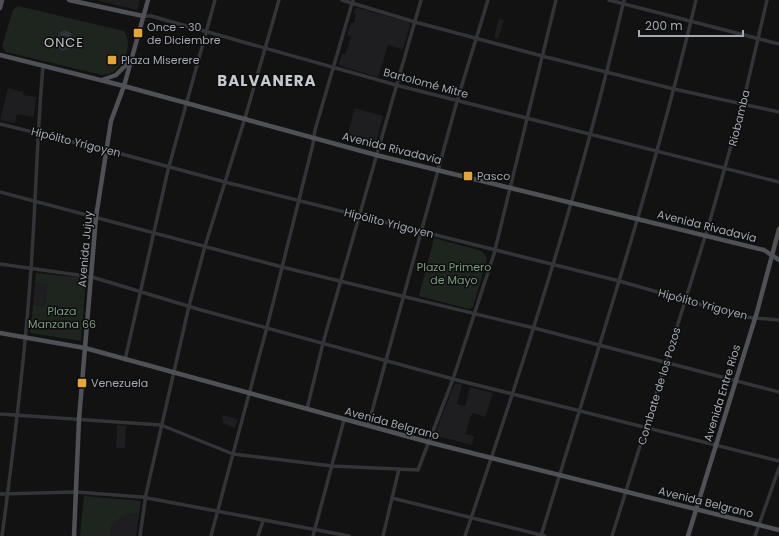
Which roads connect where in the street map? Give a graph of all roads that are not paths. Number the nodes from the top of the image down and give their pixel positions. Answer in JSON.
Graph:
{"nodes":[{"id":1,"x":2,"y":0,"type":"edge"},
{"id":2,"x":68,"y":0,"type":"edge"},
{"id":3,"x":148,"y":0,"type":"edge"},
{"id":4,"x":215,"y":0,"type":"edge"},
{"id":5,"x":279,"y":0,"type":"edge"},
{"id":6,"x":342,"y":0,"type":"edge"},
{"id":7,"x":421,"y":0,"type":"edge"},
{"id":8,"x":488,"y":0,"type":"edge"},
{"id":9,"x":556,"y":0,"type":"edge"},
{"id":10,"x":609,"y":0,"type":"edge"},
{"id":11,"x":696,"y":0,"type":"edge"},
{"id":12,"x":767,"y":0,"type":"edge"},
{"id":13,"x":352,"y":1,"type":"edge"},
{"id":14,"x":624,"y":2,"type":"edge"},
{"id":15,"x":0,"y":8,"type":"edge"},
{"id":16,"x":143,"y":16,"type":"junction"},
{"id":17,"x":691,"y":21,"type":"junction"},
{"id":18,"x":415,"y":22,"type":"junction"},
{"id":19,"x":206,"y":32,"type":"junction"},
{"id":20,"x":478,"y":38,"type":"junction"},
{"id":21,"x":758,"y":39,"type":"junction"},
{"id":22,"x":779,"y":44,"type":"edge"},
{"id":23,"x":265,"y":48,"type":"junction"},
{"id":24,"x":1,"y":55,"type":"edge"},
{"id":25,"x":542,"y":56,"type":"junction"},
{"id":26,"x":132,"y":59,"type":"junction"},
{"id":27,"x":43,"y":66,"type":"junction"},
{"id":28,"x":334,"y":67,"type":"junction"},
{"id":29,"x":606,"y":71,"type":"junction"},
{"id":30,"x":100,"y":80,"type":"junction"},
{"id":31,"x":396,"y":85,"type":"junction"},
{"id":32,"x":124,"y":86,"type":"junction"},
{"id":33,"x":674,"y":89,"type":"junction"},
{"id":34,"x":457,"y":101,"type":"junction"},
{"id":35,"x":186,"y":103,"type":"junction"},
{"id":36,"x":743,"y":103,"type":"junction"},
{"id":37,"x":779,"y":112,"type":"edge"},
{"id":38,"x":245,"y":118,"type":"junction"},
{"id":39,"x":528,"y":118,"type":"junction"},
{"id":40,"x":0,"y":124,"type":"edge"},
{"id":41,"x":37,"y":133,"type":"junction"},
{"id":42,"x":590,"y":134,"type":"junction"},
{"id":43,"x":314,"y":137,"type":"junction"},
{"id":44,"x":106,"y":150,"type":"junction"},
{"id":45,"x":657,"y":150,"type":"junction"},
{"id":46,"x":376,"y":155,"type":"junction"},
{"id":47,"x":169,"y":166,"type":"junction"},
{"id":48,"x":726,"y":167,"type":"junction"},
{"id":49,"x":439,"y":170,"type":"junction"},
{"id":50,"x":225,"y":182,"type":"junction"},
{"id":51,"x":779,"y":182,"type":"edge"},
{"id":52,"x":511,"y":187,"type":"junction"},
{"id":53,"x":0,"y":192,"type":"edge"},
{"id":54,"x":34,"y":201,"type":"junction"},
{"id":55,"x":299,"y":201,"type":"junction"},
{"id":56,"x":571,"y":202,"type":"junction"},
{"id":57,"x":359,"y":216,"type":"junction"},
{"id":58,"x":96,"y":217,"type":"junction"},
{"id":59,"x":637,"y":218,"type":"junction"},
{"id":60,"x":779,"y":229,"type":"edge"},
{"id":61,"x":421,"y":231,"type":"junction"},
{"id":62,"x":154,"y":233,"type":"junction"},
{"id":63,"x":706,"y":235,"type":"junction"},
{"id":64,"x":204,"y":246,"type":"junction"},
{"id":65,"x":495,"y":249,"type":"junction"},
{"id":66,"x":772,"y":255,"type":"junction"},
{"id":67,"x":779,"y":260,"type":"edge"},
{"id":68,"x":0,"y":264,"type":"edge"},
{"id":69,"x":553,"y":264,"type":"junction"},
{"id":70,"x":282,"y":267,"type":"junction"},
{"id":71,"x":31,"y":268,"type":"junction"},
{"id":72,"x":92,"y":277,"type":"junction"},
{"id":73,"x":619,"y":281,"type":"junction"},
{"id":74,"x":340,"y":282,"type":"junction"},
{"id":75,"x":139,"y":291,"type":"junction"},
{"id":76,"x":403,"y":297,"type":"junction"},
{"id":77,"x":686,"y":299,"type":"junction"},
{"id":78,"x":189,"y":306,"type":"junction"},
{"id":79,"x":475,"y":314,"type":"junction"},
{"id":80,"x":754,"y":318,"type":"junction"},
{"id":81,"x":779,"y":320,"type":"edge"},
{"id":82,"x":267,"y":327,"type":"junction"},
{"id":83,"x":534,"y":328,"type":"junction"},
{"id":84,"x":0,"y":333,"type":"edge"},
{"id":85,"x":25,"y":337,"type":"junction"},
{"id":86,"x":323,"y":343,"type":"junction"},
{"id":87,"x":599,"y":346,"type":"junction"},
{"id":88,"x":85,"y":348,"type":"junction"},
{"id":89,"x":125,"y":360,"type":"junction"},
{"id":90,"x":386,"y":360,"type":"junction"},
{"id":91,"x":665,"y":363,"type":"junction"},
{"id":92,"x":173,"y":373,"type":"junction"},
{"id":93,"x":453,"y":379,"type":"junction"},
{"id":94,"x":736,"y":381,"type":"junction"},
{"id":95,"x":779,"y":392,"type":"edge"},
{"id":96,"x":249,"y":393,"type":"junction"},
{"id":97,"x":512,"y":394,"type":"junction"},
{"id":98,"x":307,"y":409,"type":"junction"},
{"id":99,"x":579,"y":410,"type":"junction"},
{"id":100,"x":0,"y":414,"type":"edge"},
{"id":101,"x":17,"y":414,"type":"junction"},
{"id":102,"x":79,"y":419,"type":"junction"},
{"id":103,"x":344,"y":420,"type":"junction"},
{"id":104,"x":161,"y":425,"type":"junction"},
{"id":105,"x":368,"y":426,"type":"junction"},
{"id":106,"x":645,"y":428,"type":"junction"},
{"id":107,"x":428,"y":442,"type":"junction"},
{"id":108,"x":716,"y":445,"type":"junction"},
{"id":109,"x":233,"y":454,"type":"junction"},
{"id":110,"x":490,"y":457,"type":"junction"},
{"id":111,"x":779,"y":461,"type":"edge"},
{"id":112,"x":332,"y":466,"type":"junction"},
{"id":113,"x":779,"y":468,"type":"edge"},
{"id":114,"x":399,"y":470,"type":"junction"},
{"id":115,"x":559,"y":474,"type":"junction"},
{"id":116,"x":626,"y":491,"type":"junction"},
{"id":117,"x":76,"y":492,"type":"junction"},
{"id":118,"x":0,"y":494,"type":"edge"},
{"id":119,"x":7,"y":494,"type":"junction"},
{"id":120,"x":145,"y":498,"type":"junction"},
{"id":121,"x":392,"y":498,"type":"junction"},
{"id":122,"x":696,"y":509,"type":"junction"},
{"id":123,"x":217,"y":512,"type":"junction"},
{"id":124,"x":471,"y":519,"type":"junction"},
{"id":125,"x":263,"y":521,"type":"junction"},
{"id":126,"x":759,"y":525,"type":"junction"},
{"id":127,"x":314,"y":529,"type":"junction"},
{"id":128,"x":779,"y":530,"type":"edge"},
{"id":129,"x":2,"y":536,"type":"edge"},
{"id":130,"x":74,"y":536,"type":"edge"},
{"id":131,"x":140,"y":536,"type":"edge"},
{"id":132,"x":211,"y":536,"type":"edge"},
{"id":133,"x":258,"y":536,"type":"edge"},
{"id":134,"x":313,"y":536,"type":"edge"},
{"id":135,"x":349,"y":536,"type":"edge"},
{"id":136,"x":383,"y":536,"type":"edge"},
{"id":137,"x":465,"y":536,"type":"edge"},
{"id":138,"x":542,"y":536,"type":"edge"},
{"id":139,"x":612,"y":536,"type":"edge"},
{"id":140,"x":688,"y":536,"type":"edge"},
{"id":141,"x":755,"y":536,"type":"edge"}],
"edges":[{"from":1,"to":15,"type":"main road"},
{"from":2,"to":16,"type":"main road","name":"Bartolomé Mitre"},
{"from":3,"to":16,"type":"main road","name":"Avenida Jujuy"},
{"from":4,"to":19,"type":"street"},
{"from":5,"to":23,"type":"street"},
{"from":6,"to":13,"type":"street"},
{"from":7,"to":18,"type":"street"},
{"from":8,"to":20,"type":"street"},
{"from":9,"to":25,"type":"street"},
{"from":10,"to":14,"type":"street"},
{"from":11,"to":17,"type":"street"},
{"from":12,"to":21,"type":"street","name":"Riobamba"},
{"from":13,"to":18,"type":"street"},
{"from":13,"to":28,"type":"street"},
{"from":14,"to":17,"type":"street"},
{"from":14,"to":29,"type":"street"},
{"from":16,"to":19,"type":"street","name":"Bartolomé Mitre"},
{"from":16,"to":26,"type":"main road","name":"Avenida Jujuy"},
{"from":17,"to":21,"type":"street"},
{"from":17,"to":33,"type":"street"},
{"from":18,"to":20,"type":"street"},
{"from":18,"to":31,"type":"street"},
{"from":19,"to":23,"type":"street","name":"Bartolomé Mitre"},
{"from":19,"to":35,"type":"street"},
{"from":20,"to":25,"type":"street"},
{"from":20,"to":34,"type":"street"},
{"from":21,"to":22,"type":"street"},
{"from":21,"to":36,"type":"street","name":"Riobamba"},
{"from":23,"to":28,"type":"street","name":"Bartolomé Mitre"},
{"from":23,"to":38,"type":"street"},
{"from":24,"to":27,"type":"main road","name":"Avenida Rivadavia"},
{"from":25,"to":29,"type":"street"},
{"from":25,"to":39,"type":"street"},
{"from":26,"to":30,"type":"main road"},
{"from":26,"to":32,"type":"main road","name":"Avenida Jujuy"},
{"from":27,"to":30,"type":"main road","name":"Avenida Rivadavia"},
{"from":27,"to":41,"type":"street"},
{"from":28,"to":31,"type":"street","name":"Bartolomé Mitre"},
{"from":28,"to":43,"type":"street"},
{"from":29,"to":33,"type":"street"},
{"from":29,"to":42,"type":"street"},
{"from":30,"to":32,"type":"main road","name":"Avenida Rivadavia"},
{"from":31,"to":34,"type":"street","name":"Bartolomé Mitre"},
{"from":31,"to":46,"type":"street"},
{"from":32,"to":35,"type":"main road","name":"Avenida Rivadavia"},
{"from":32,"to":44,"type":"main road","name":"Avenida Jujuy"},
{"from":33,"to":36,"type":"street"},
{"from":33,"to":45,"type":"street"},
{"from":34,"to":39,"type":"street","name":"Bartolomé Mitre"},
{"from":34,"to":49,"type":"street"},
{"from":35,"to":38,"type":"main road","name":"Avenida Rivadavia"},
{"from":35,"to":47,"type":"street"},
{"from":36,"to":37,"type":"street"},
{"from":36,"to":48,"type":"street","name":"Riobamba"},
{"from":38,"to":43,"type":"main road","name":"Avenida Rivadavia"},
{"from":38,"to":50,"type":"street"},
{"from":39,"to":42,"type":"street","name":"Bartolomé Mitre"},
{"from":39,"to":52,"type":"street"},
{"from":40,"to":41,"type":"street","name":"Hipólito Yrigoyen"},
{"from":41,"to":44,"type":"street","name":"Hipólito Yrigoyen"},
{"from":41,"to":54,"type":"street"},
{"from":42,"to":45,"type":"street","name":"Bartolomé Mitre"},
{"from":42,"to":56,"type":"street"},
{"from":43,"to":46,"type":"main road","name":"Avenida Rivadavia"},
{"from":43,"to":55,"type":"street"},
{"from":44,"to":47,"type":"street","name":"Hipólito Yrigoyen"},
{"from":44,"to":58,"type":"main road","name":"Avenida Jujuy"},
{"from":45,"to":48,"type":"street","name":"Bartolomé Mitre"},
{"from":45,"to":59,"type":"street"},
{"from":46,"to":49,"type":"main road","name":"Avenida Rivadavia"},
{"from":46,"to":57,"type":"street"},
{"from":47,"to":50,"type":"street","name":"Hipólito Yrigoyen"},
{"from":47,"to":62,"type":"street"},
{"from":48,"to":51,"type":"street","name":"Bartolomé Mitre"},
{"from":48,"to":63,"type":"street","name":"Riobamba"},
{"from":49,"to":52,"type":"main road","name":"Avenida Rivadavia"},
{"from":49,"to":61,"type":"street"},
{"from":50,"to":55,"type":"street","name":"Hipólito Yrigoyen"},
{"from":50,"to":64,"type":"street"},
{"from":52,"to":56,"type":"main road","name":"Avenida Rivadavia"},
{"from":52,"to":65,"type":"street"},
{"from":53,"to":54,"type":"street"},
{"from":54,"to":58,"type":"street"},
{"from":54,"to":71,"type":"street"},
{"from":55,"to":57,"type":"street","name":"Hipólito Yrigoyen"},
{"from":55,"to":70,"type":"street"},
{"from":56,"to":59,"type":"main road","name":"Avenida Rivadavia"},
{"from":56,"to":69,"type":"street"},
{"from":57,"to":61,"type":"street","name":"Hipólito Yrigoyen"},
{"from":57,"to":74,"type":"street"},
{"from":58,"to":62,"type":"street"},
{"from":58,"to":72,"type":"main road","name":"Avenida Jujuy"},
{"from":59,"to":63,"type":"main road","name":"Avenida Rivadavia"},
{"from":59,"to":73,"type":"street"},
{"from":60,"to":66,"type":"main road","name":"Avenida Entre Ríos"},
{"from":61,"to":65,"type":"street","name":"Hipólito Yrigoyen"},
{"from":61,"to":76,"type":"street"},
{"from":62,"to":64,"type":"street"},
{"from":62,"to":75,"type":"street"},
{"from":63,"to":66,"type":"main road","name":"Avenida Rivadavia"},
{"from":63,"to":77,"type":"street","name":"Combate de los Pozos"},
{"from":64,"to":70,"type":"street"},
{"from":64,"to":78,"type":"street"},
{"from":65,"to":69,"type":"street","name":"Hipólito Yrigoyen"},
{"from":65,"to":79,"type":"street"},
{"from":66,"to":67,"type":"main road","name":"Avenida Rivadavia"},
{"from":66,"to":80,"type":"main road","name":"Avenida Entre Ríos"},
{"from":68,"to":71,"type":"street"},
{"from":69,"to":73,"type":"street","name":"Hipólito Yrigoyen"},
{"from":69,"to":83,"type":"street"},
{"from":70,"to":74,"type":"street"},
{"from":70,"to":82,"type":"street"},
{"from":71,"to":72,"type":"street"},
{"from":71,"to":85,"type":"street"},
{"from":72,"to":75,"type":"street"},
{"from":72,"to":88,"type":"main road","name":"Avenida Jujuy"},
{"from":73,"to":77,"type":"street","name":"Hipólito Yrigoyen"},
{"from":73,"to":87,"type":"street"},
{"from":74,"to":76,"type":"street"},
{"from":74,"to":86,"type":"street"},
{"from":75,"to":78,"type":"street"},
{"from":75,"to":89,"type":"street"},
{"from":76,"to":79,"type":"street"},
{"from":76,"to":90,"type":"street"},
{"from":77,"to":80,"type":"street","name":"Hipólito Yrigoyen"},
{"from":77,"to":91,"type":"street","name":"Combate de los Pozos"},
{"from":78,"to":82,"type":"street"},
{"from":78,"to":92,"type":"street"},
{"from":79,"to":83,"type":"street"},
{"from":79,"to":93,"type":"street"},
{"from":80,"to":81,"type":"street","name":"Hipólito Yrigoyen"},
{"from":80,"to":94,"type":"main road","name":"Avenida Entre Ríos"},
{"from":82,"to":86,"type":"street"},
{"from":82,"to":96,"type":"street"},
{"from":83,"to":87,"type":"street"},
{"from":83,"to":97,"type":"street"},
{"from":84,"to":85,"type":"main road","name":"Avenida Belgrano"},
{"from":85,"to":88,"type":"main road","name":"Avenida Belgrano"},
{"from":85,"to":101,"type":"street"},
{"from":86,"to":90,"type":"street"},
{"from":86,"to":98,"type":"street"},
{"from":87,"to":91,"type":"street"},
{"from":87,"to":99,"type":"street"},
{"from":88,"to":89,"type":"main road","name":"Avenida Belgrano"},
{"from":88,"to":102,"type":"main road","name":"Avenida Jujuy"},
{"from":89,"to":92,"type":"main road","name":"Avenida Belgrano"},
{"from":90,"to":93,"type":"street"},
{"from":90,"to":105,"type":"street"},
{"from":91,"to":94,"type":"street"},
{"from":91,"to":106,"type":"street","name":"Combate de los Pozos"},
{"from":92,"to":96,"type":"main road","name":"Avenida Belgrano"},
{"from":92,"to":104,"type":"street"},
{"from":93,"to":97,"type":"street"},
{"from":93,"to":107,"type":"street"},
{"from":94,"to":95,"type":"street"},
{"from":94,"to":108,"type":"main road","name":"Avenida Entre Ríos"},
{"from":96,"to":98,"type":"main road","name":"Avenida Belgrano"},
{"from":96,"to":109,"type":"street"},
{"from":97,"to":99,"type":"street"},
{"from":97,"to":110,"type":"street"},
{"from":98,"to":103,"type":"main road","name":"Avenida Belgrano"},
{"from":99,"to":106,"type":"street"},
{"from":99,"to":115,"type":"street"},
{"from":100,"to":101,"type":"street"},
{"from":101,"to":102,"type":"street"},
{"from":101,"to":119,"type":"street"},
{"from":102,"to":104,"type":"street"},
{"from":102,"to":117,"type":"main road","name":"Avenida Jujuy"},
{"from":103,"to":105,"type":"main road","name":"Avenida Belgrano"},
{"from":103,"to":112,"type":"street"},
{"from":104,"to":109,"type":"street"},
{"from":104,"to":120,"type":"street"},
{"from":105,"to":107,"type":"main road","name":"Avenida Belgrano"},
{"from":106,"to":108,"type":"street"},
{"from":106,"to":116,"type":"street","name":"Combate de los Pozos"},
{"from":107,"to":110,"type":"main road","name":"Avenida Belgrano"},
{"from":107,"to":114,"type":"street"},
{"from":108,"to":111,"type":"street"},
{"from":108,"to":122,"type":"main road","name":"Avenida Entre Ríos"},
{"from":109,"to":112,"type":"street"},
{"from":109,"to":123,"type":"street"},
{"from":110,"to":115,"type":"main road","name":"Avenida Belgrano"},
{"from":110,"to":124,"type":"street"},
{"from":112,"to":114,"type":"street"},
{"from":112,"to":127,"type":"street"},
{"from":113,"to":126,"type":"street"},
{"from":114,"to":121,"type":"street"},
{"from":115,"to":116,"type":"main road","name":"Avenida Belgrano"},
{"from":115,"to":138,"type":"street"},
{"from":116,"to":122,"type":"main road","name":"Avenida Belgrano"},
{"from":116,"to":139,"type":"street","name":"Combate de los Pozos"},
{"from":117,"to":119,"type":"street"},
{"from":117,"to":120,"type":"street"},
{"from":117,"to":130,"type":"main road","name":"Avenida Jujuy"},
{"from":118,"to":119,"type":"street"},
{"from":119,"to":129,"type":"street"},
{"from":120,"to":123,"type":"street"},
{"from":120,"to":131,"type":"street"},
{"from":121,"to":124,"type":"street"},
{"from":121,"to":136,"type":"street"},
{"from":122,"to":126,"type":"main road","name":"Avenida Belgrano"},
{"from":122,"to":140,"type":"main road","name":"Avenida Entre Ríos"},
{"from":123,"to":125,"type":"street"},
{"from":123,"to":132,"type":"street"},
{"from":124,"to":137,"type":"street"},
{"from":124,"to":138,"type":"street"},
{"from":125,"to":127,"type":"street"},
{"from":125,"to":133,"type":"street"},
{"from":126,"to":128,"type":"main road","name":"Avenida Belgrano"},
{"from":126,"to":141,"type":"street"},
{"from":127,"to":134,"type":"street"},
{"from":127,"to":135,"type":"street"}]}
